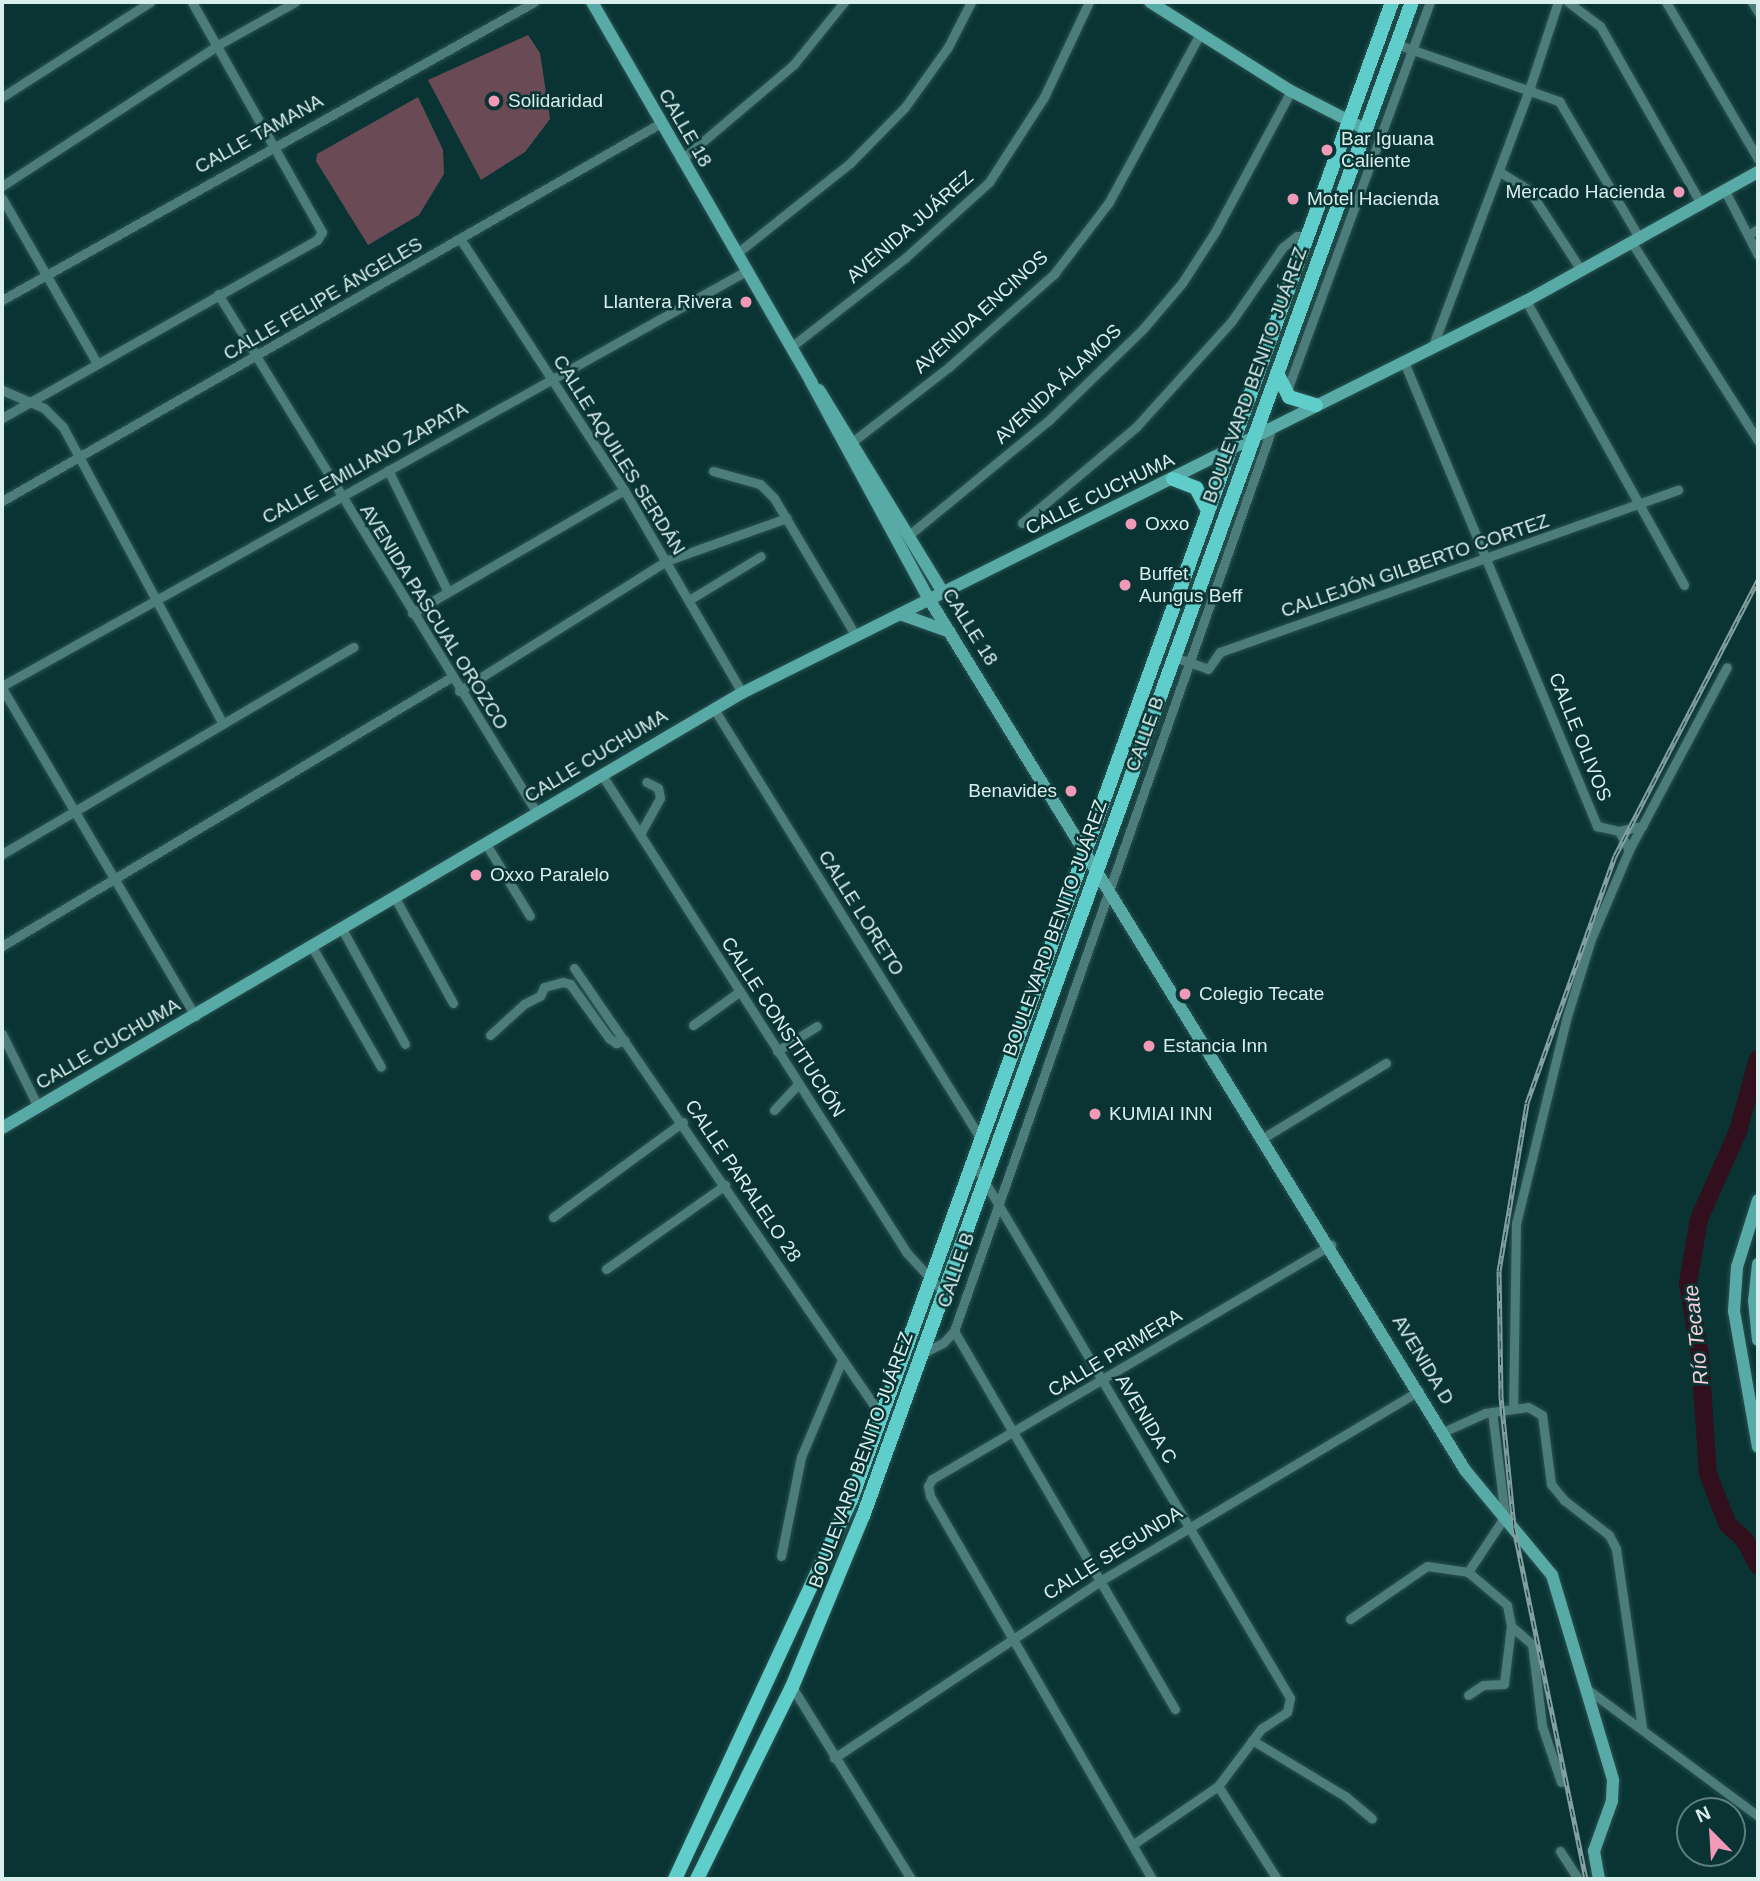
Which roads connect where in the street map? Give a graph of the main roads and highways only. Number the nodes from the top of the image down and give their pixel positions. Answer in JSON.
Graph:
{"nodes":[{"id":1,"x":1392,"y":2,"type":"edge"},
{"id":2,"x":1412,"y":2,"type":"edge"},
{"id":3,"x":1356,"y":125,"type":"junction"},
{"id":4,"x":1260,"y":368,"type":"junction"},
{"id":5,"x":1278,"y":373,"type":"junction"},
{"id":6,"x":1317,"y":405,"type":"road end"},
{"id":7,"x":1254,"y":436,"type":"junction"},
{"id":8,"x":1173,"y":479,"type":"road end"},
{"id":9,"x":1208,"y":511,"type":"junction"},
{"id":10,"x":862,"y":1468,"type":"junction"},
{"id":11,"x":849,"y":1551,"type":"junction"},
{"id":12,"x":675,"y":1879,"type":"edge"},
{"id":13,"x":697,"y":1879,"type":"edge"}],
"edges":[{"from":1,"to":3,"type":"main road","name":"BOULEVARD BENITO JUÁREZ"},
{"from":2,"to":3,"type":"main road","name":"BOULEVARD BENITO JUÁREZ"},
{"from":3,"to":4,"type":"main road","name":"BOULEVARD BENITO JUÁREZ"},
{"from":3,"to":5,"type":"main road","name":"BOULEVARD BENITO JUÁREZ"},
{"from":4,"to":7,"type":"main road"},
{"from":4,"to":9,"type":"main road","name":"BOULEVARD BENITO JUÁREZ"},
{"from":5,"to":6,"type":"main road"},
{"from":5,"to":7,"type":"main road","name":"BOULEVARD BENITO JUÁREZ"},
{"from":7,"to":11,"type":"main road","name":"BOULEVARD BENITO JUÁREZ"},
{"from":8,"to":9,"type":"main road"},
{"from":9,"to":10,"type":"main road","name":"BOULEVARD BENITO JUÁREZ"},
{"from":10,"to":11,"type":"main road"},
{"from":10,"to":12,"type":"main road","name":"BOULEVARD BENITO JUÁREZ"},
{"from":11,"to":13,"type":"main road","name":"BOULEVARD BENITO JUÁREZ"}]}
